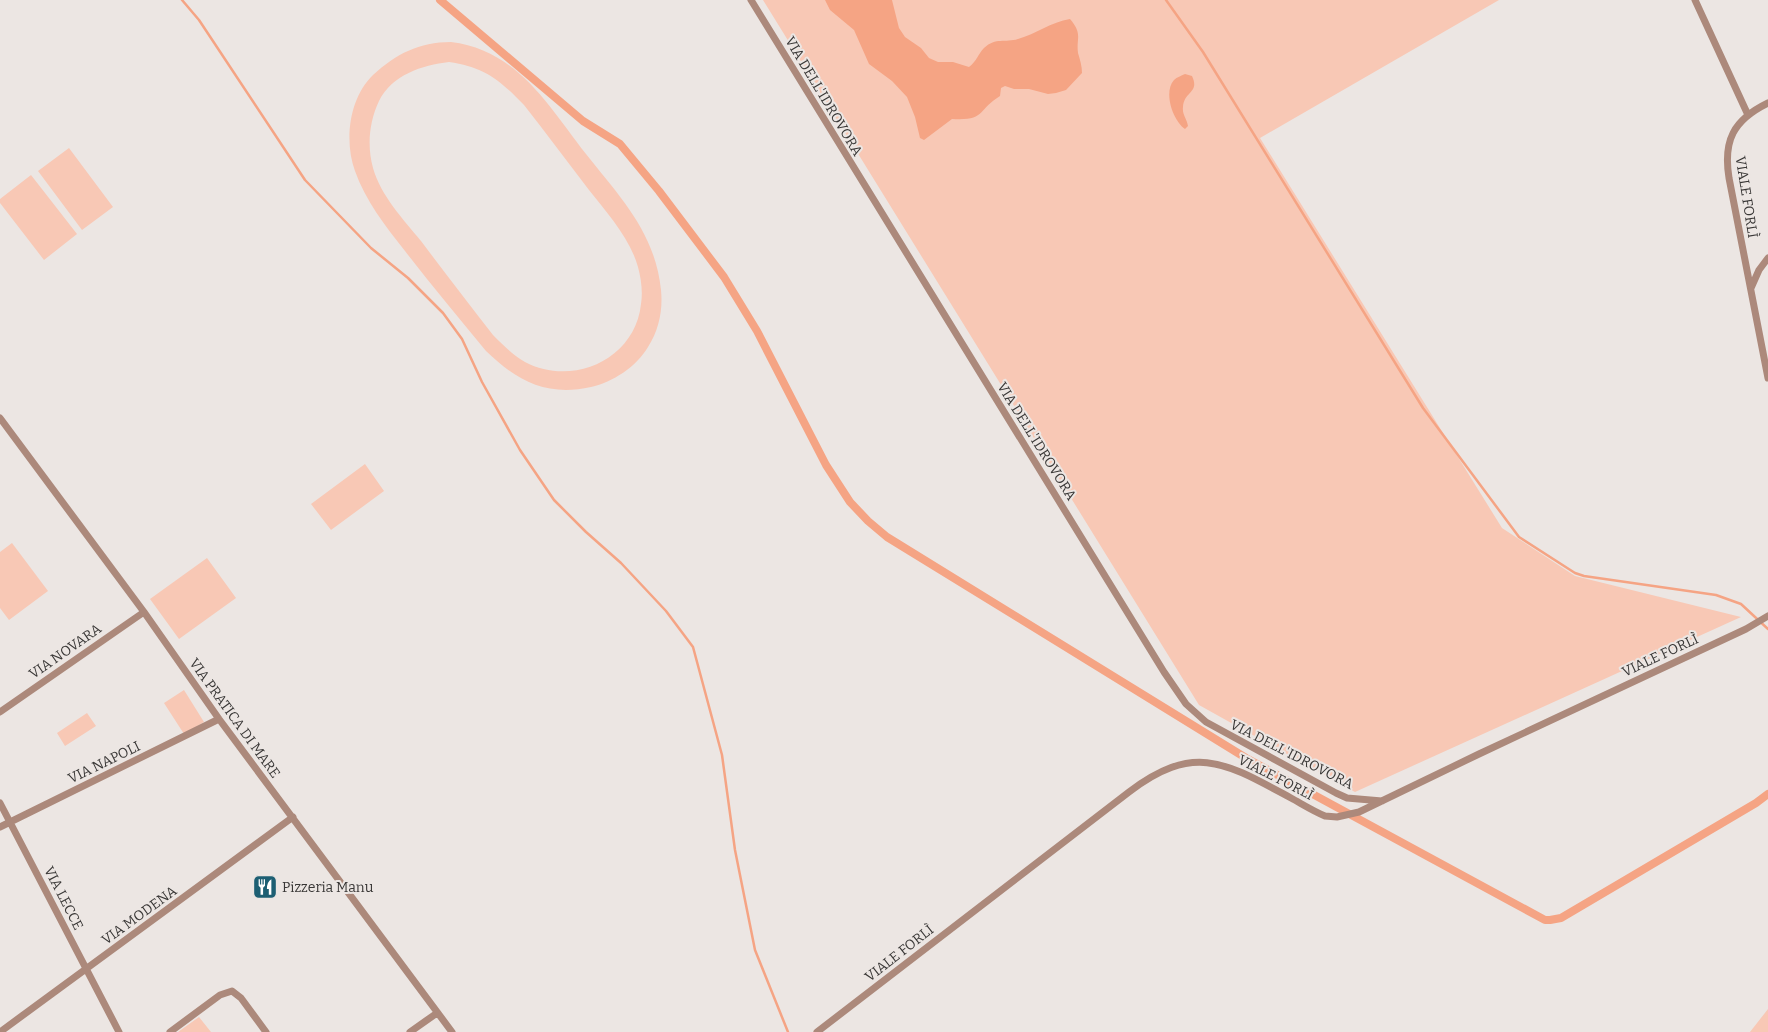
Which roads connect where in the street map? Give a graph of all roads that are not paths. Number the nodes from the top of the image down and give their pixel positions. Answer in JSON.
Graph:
{"nodes":[{"id":1,"x":751,"y":0,"type":"edge"},
{"id":2,"x":1695,"y":0,"type":"edge"},
{"id":3,"x":1768,"y":103,"type":"edge"},
{"id":4,"x":1748,"y":115,"type":"junction"},
{"id":5,"x":1768,"y":258,"type":"edge"},
{"id":6,"x":1751,"y":289,"type":"junction"},
{"id":7,"x":1768,"y":378,"type":"edge"},
{"id":8,"x":0,"y":418,"type":"edge"},
{"id":9,"x":144,"y":612,"type":"junction"},
{"id":10,"x":1766,"y":618,"type":"edge"},
{"id":11,"x":0,"y":712,"type":"edge"},
{"id":12,"x":219,"y":719,"type":"junction"},
{"id":13,"x":1382,"y":801,"type":"junction"},
{"id":14,"x":0,"y":803,"type":"edge"},
{"id":15,"x":293,"y":817,"type":"junction"},
{"id":16,"x":10,"y":822,"type":"junction"},
{"id":17,"x":0,"y":827,"type":"edge"},
{"id":18,"x":86,"y":969,"type":"junction"},
{"id":19,"x":438,"y":1013,"type":"junction"},
{"id":20,"x":0,"y":1032,"type":"edge"},
{"id":21,"x":119,"y":1032,"type":"edge"},
{"id":22,"x":170,"y":1032,"type":"edge"},
{"id":23,"x":266,"y":1032,"type":"edge"},
{"id":24,"x":410,"y":1032,"type":"edge"},
{"id":25,"x":452,"y":1032,"type":"edge"},
{"id":26,"x":816,"y":1032,"type":"edge"}],
"edges":[{"from":1,"to":13,"type":"street","name":"VIA DELL'IDROVORA"},
{"from":2,"to":4,"type":"street"},
{"from":3,"to":4,"type":"street","name":"VIALE FORLÌ"},
{"from":4,"to":6,"type":"street","name":"VIALE FORLÌ"},
{"from":5,"to":6,"type":"street"},
{"from":6,"to":7,"type":"street","name":"VIALE FORLÌ"},
{"from":8,"to":9,"type":"street","name":"VIA PRATICA DI MARE"},
{"from":9,"to":11,"type":"street","name":"VIA NOVARA"},
{"from":9,"to":12,"type":"street","name":"VIA PRATICA DI MARE"},
{"from":10,"to":13,"type":"street","name":"VIALE FORLÌ"},
{"from":12,"to":15,"type":"street","name":"VIA PRATICA DI MARE"},
{"from":12,"to":16,"type":"street","name":"VIA NAPOLI"},
{"from":13,"to":26,"type":"street","name":"VIALE FORLÌ"},
{"from":14,"to":16,"type":"street","name":"VIA LECCE"},
{"from":15,"to":18,"type":"street","name":"VIA MODENA"},
{"from":15,"to":19,"type":"street","name":"VIA PRATICA DI MARE"},
{"from":16,"to":17,"type":"street","name":"VIA NAPOLI"},
{"from":16,"to":18,"type":"street","name":"VIA LECCE"},
{"from":18,"to":20,"type":"street","name":"VIA MODENA"},
{"from":18,"to":21,"type":"street","name":"VIA LECCE"},
{"from":19,"to":24,"type":"street"},
{"from":19,"to":25,"type":"street","name":"VIA PRATICA DI MARE"},
{"from":22,"to":23,"type":"street"}]}
